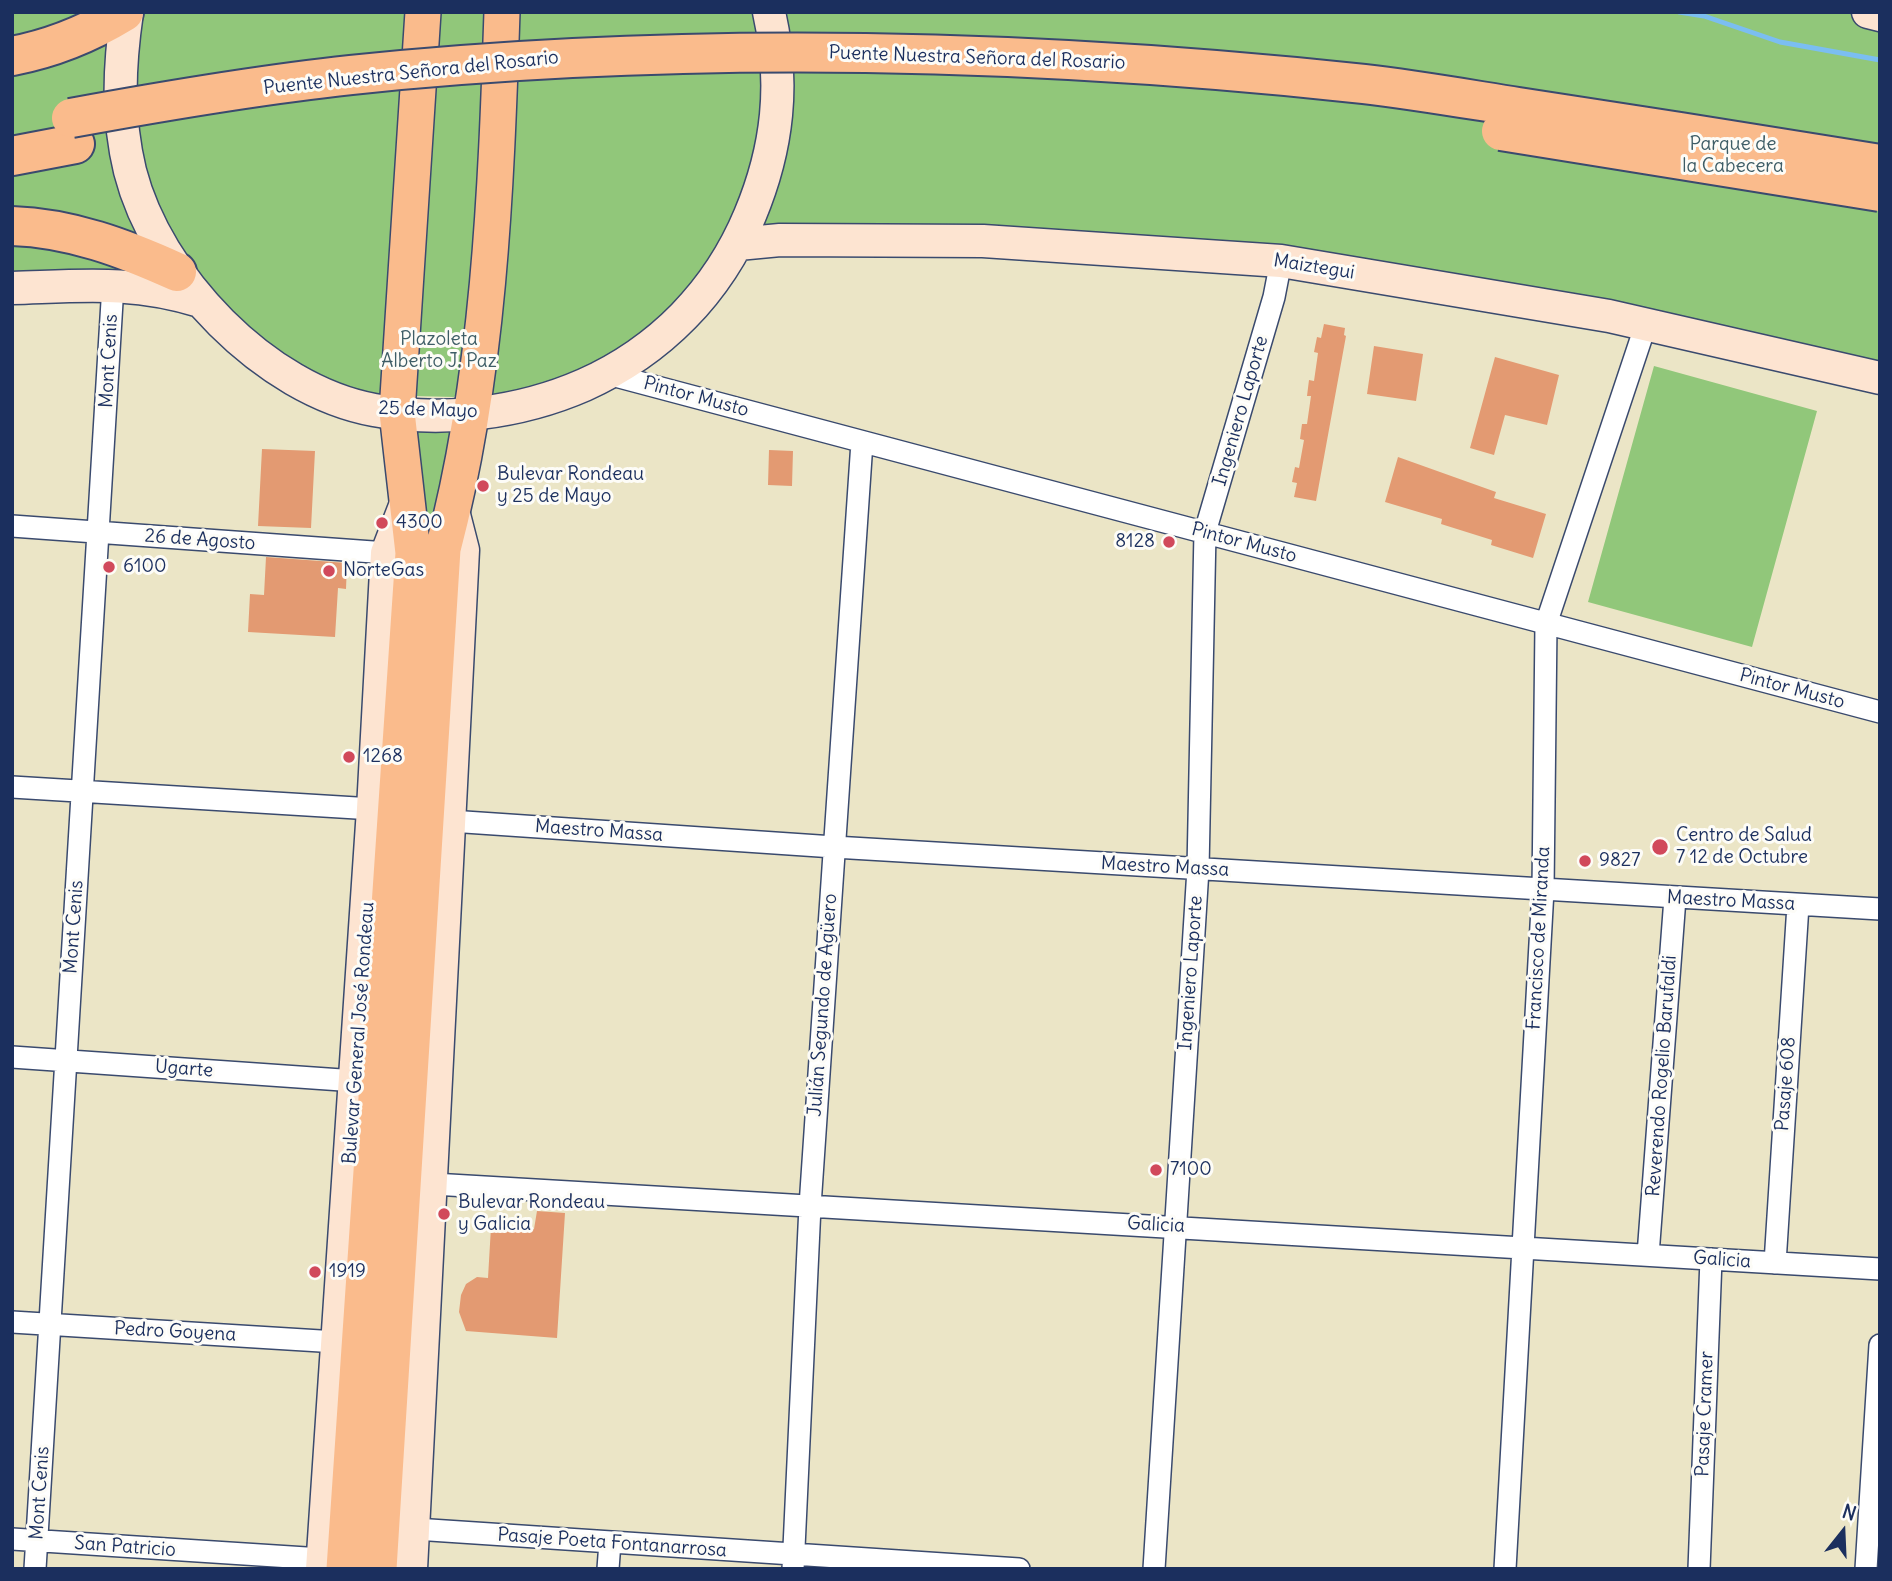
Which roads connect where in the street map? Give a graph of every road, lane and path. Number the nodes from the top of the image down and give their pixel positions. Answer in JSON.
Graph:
{"nodes":[{"id":1,"x":125,"y":12,"type":"edge"},
{"id":2,"x":424,"y":12,"type":"edge"},
{"id":3,"x":502,"y":12,"type":"edge"},
{"id":4,"x":769,"y":12,"type":"edge"},
{"id":5,"x":1868,"y":12,"type":"edge"},
{"id":6,"x":1880,"y":15,"type":"edge"},
{"id":7,"x":12,"y":56,"type":"edge"},
{"id":8,"x":12,"y":129,"type":"edge"},
{"id":9,"x":73,"y":131,"type":"junction"},
{"id":10,"x":12,"y":156,"type":"edge"},
{"id":11,"x":1880,"y":164,"type":"edge"},
{"id":12,"x":1880,"y":192,"type":"edge"},
{"id":13,"x":12,"y":226,"type":"edge"},
{"id":14,"x":738,"y":244,"type":"junction"},
{"id":15,"x":1281,"y":261,"type":"junction"},
{"id":16,"x":113,"y":285,"type":"junction"},
{"id":17,"x":189,"y":286,"type":"junction"},
{"id":18,"x":12,"y":288,"type":"edge"},
{"id":19,"x":1646,"y":324,"type":"junction"},
{"id":20,"x":608,"y":374,"type":"junction"},
{"id":21,"x":1880,"y":378,"type":"edge"},
{"id":22,"x":397,"y":412,"type":"junction"},
{"id":23,"x":473,"y":414,"type":"junction"},
{"id":24,"x":862,"y":442,"type":"junction"},
{"id":25,"x":407,"y":501,"type":"junction"},
{"id":26,"x":453,"y":511,"type":"junction"},
{"id":27,"x":12,"y":526,"type":"edge"},
{"id":28,"x":1205,"y":532,"type":"junction"},
{"id":29,"x":99,"y":533,"type":"junction"},
{"id":30,"x":387,"y":553,"type":"junction"},
{"id":31,"x":1546,"y":624,"type":"junction"},
{"id":32,"x":1880,"y":712,"type":"edge"},
{"id":33,"x":12,"y":787,"type":"edge"},
{"id":34,"x":83,"y":792,"type":"junction"},
{"id":35,"x":373,"y":809,"type":"junction"},
{"id":36,"x":450,"y":821,"type":"junction"},
{"id":37,"x":834,"y":847,"type":"junction"},
{"id":38,"x":1198,"y":869,"type":"junction"},
{"id":39,"x":1543,"y":890,"type":"junction"},
{"id":40,"x":1675,"y":898,"type":"junction"},
{"id":41,"x":1798,"y":905,"type":"junction"},
{"id":42,"x":1880,"y":909,"type":"edge"},
{"id":43,"x":12,"y":1058,"type":"edge"},
{"id":44,"x":66,"y":1061,"type":"junction"},
{"id":45,"x":356,"y":1081,"type":"junction"},
{"id":46,"x":433,"y":1184,"type":"junction"},
{"id":47,"x":810,"y":1206,"type":"junction"},
{"id":48,"x":1175,"y":1226,"type":"junction"},
{"id":49,"x":1523,"y":1247,"type":"junction"},
{"id":50,"x":1648,"y":1255,"type":"junction"},
{"id":51,"x":1711,"y":1259,"type":"junction"},
{"id":52,"x":1775,"y":1263,"type":"junction"},
{"id":53,"x":1880,"y":1269,"type":"edge"},
{"id":54,"x":12,"y":1322,"type":"edge"},
{"id":55,"x":50,"y":1324,"type":"junction"},
{"id":56,"x":337,"y":1342,"type":"junction"},
{"id":57,"x":1880,"y":1345,"type":"edge"},
{"id":58,"x":415,"y":1529,"type":"junction"},
{"id":59,"x":12,"y":1539,"type":"edge"},
{"id":60,"x":37,"y":1541,"type":"junction"},
{"id":61,"x":610,"y":1542,"type":"junction"},
{"id":62,"x":793,"y":1562,"type":"edge"},
{"id":63,"x":329,"y":1566,"type":"edge"},
{"id":64,"x":35,"y":1569,"type":"edge"},
{"id":65,"x":379,"y":1569,"type":"edge"},
{"id":66,"x":411,"y":1569,"type":"edge"},
{"id":67,"x":608,"y":1569,"type":"edge"},
{"id":68,"x":1019,"y":1569,"type":"edge"},
{"id":69,"x":1154,"y":1569,"type":"edge"},
{"id":70,"x":1505,"y":1569,"type":"edge"},
{"id":71,"x":1699,"y":1569,"type":"edge"},
{"id":72,"x":1866,"y":1569,"type":"edge"}],
"edges":[{"from":1,"to":7,"type":"highway"},
{"from":1,"to":17,"type":"main road","name":"25 de Mayo"},
{"from":2,"to":22,"type":"main road","name":"Bulevar General José Rondeau"},
{"from":3,"to":23,"type":"main road"},
{"from":4,"to":14,"type":"main road","name":"25 de Mayo"},
{"from":5,"to":6,"type":"main road"},
{"from":8,"to":9,"type":"highway"},
{"from":9,"to":10,"type":"highway"},
{"from":9,"to":11,"type":"highway","name":"Puente Nuestra Señora del Rosario","bridge":true},
{"from":9,"to":12,"type":"highway","name":"Puente Nuestra Señora del Rosario","bridge":true},
{"from":13,"to":17,"type":"highway"},
{"from":14,"to":15,"type":"main road","name":"Maiztegui"},
{"from":14,"to":20,"type":"main road","name":"25 de Mayo"},
{"from":15,"to":19,"type":"main road","name":"Maiztegui"},
{"from":15,"to":28,"type":"street","name":"Ingeniero Laporte"},
{"from":16,"to":17,"type":"main road"},
{"from":16,"to":18,"type":"main road"},
{"from":16,"to":29,"type":"street","name":"Mont Cenis"},
{"from":17,"to":22,"type":"main road","name":"25 de Mayo"},
{"from":19,"to":21,"type":"main road","name":"Maiztegui"},
{"from":19,"to":31,"type":"street","name":"Francisco de Miranda"},
{"from":20,"to":23,"type":"main road","name":"25 de Mayo"},
{"from":20,"to":24,"type":"street","name":"Pintor Musto"},
{"from":22,"to":23,"type":"main road","name":"25 de Mayo"},
{"from":22,"to":25,"type":"main road","name":"Bulevar General José Rondeau"},
{"from":23,"to":26,"type":"main road"},
{"from":24,"to":28,"type":"street","name":"Pintor Musto"},
{"from":24,"to":37,"type":"street","name":"Julián Segundo de Agüero"},
{"from":25,"to":30,"type":"main road","name":"Bulevar General José Rondeau"},
{"from":25,"to":63,"type":"main road","name":"Bulevar General José Rondeau"},
{"from":26,"to":36,"type":"main road"},
{"from":26,"to":65,"type":"main road"},
{"from":27,"to":29,"type":"street","name":"26 de Agosto"},
{"from":28,"to":31,"type":"street","name":"Pintor Musto"},
{"from":28,"to":38,"type":"street","name":"Ingeniero Laporte"},
{"from":29,"to":30,"type":"street","name":"26 de Agosto"},
{"from":29,"to":34,"type":"street","name":"Mont Cenis"},
{"from":30,"to":35,"type":"main road","name":"Bulevar General José Rondeau"},
{"from":31,"to":32,"type":"street","name":"Pintor Musto"},
{"from":31,"to":39,"type":"street","name":"Francisco de Miranda"},
{"from":33,"to":34,"type":"street"},
{"from":34,"to":35,"type":"street"},
{"from":34,"to":44,"type":"street","name":"Mont Cenis"},
{"from":35,"to":45,"type":"main road","name":"Bulevar General José Rondeau"},
{"from":36,"to":37,"type":"street","name":"Maestro Massa"},
{"from":36,"to":46,"type":"main road"},
{"from":37,"to":38,"type":"street","name":"Maestro Massa"},
{"from":37,"to":47,"type":"street","name":"Julián Segundo de Agüero"},
{"from":38,"to":39,"type":"street","name":"Maestro Massa"},
{"from":38,"to":48,"type":"street","name":"Ingeniero Laporte"},
{"from":39,"to":40,"type":"street","name":"Maestro Massa"},
{"from":39,"to":49,"type":"street","name":"Francisco de Miranda"},
{"from":40,"to":41,"type":"street","name":"Maestro Massa"},
{"from":40,"to":50,"type":"street","name":"Reverendo Rogelio Barufaldi"},
{"from":41,"to":42,"type":"street","name":"Maestro Massa"},
{"from":41,"to":52,"type":"street","name":"Pasaje 608"},
{"from":43,"to":44,"type":"street","name":"Ugarte"},
{"from":44,"to":45,"type":"street","name":"Ugarte"},
{"from":44,"to":55,"type":"street","name":"Mont Cenis"},
{"from":45,"to":56,"type":"main road","name":"Bulevar General José Rondeau"},
{"from":46,"to":47,"type":"street","name":"Galicia"},
{"from":46,"to":58,"type":"main road"},
{"from":47,"to":48,"type":"street","name":"Galicia"},
{"from":47,"to":62,"type":"street","name":"Julián Segundo de Agüero"},
{"from":48,"to":49,"type":"street","name":"Galicia"},
{"from":48,"to":69,"type":"street","name":"Ingeniero Laporte"},
{"from":49,"to":50,"type":"street","name":"Galicia"},
{"from":49,"to":70,"type":"street","name":"Francisco de Miranda"},
{"from":50,"to":51,"type":"street","name":"Galicia"},
{"from":51,"to":52,"type":"street","name":"Galicia"},
{"from":51,"to":71,"type":"street","name":"Pasaje Cramer"},
{"from":52,"to":53,"type":"street","name":"Galicia"},
{"from":54,"to":55,"type":"street","name":"Pedro Goyena"},
{"from":55,"to":56,"type":"street","name":"Pedro Goyena"},
{"from":55,"to":60,"type":"street","name":"Mont Cenis"},
{"from":56,"to":63,"type":"main road","name":"Bulevar General José Rondeau"},
{"from":57,"to":72,"type":"street"},
{"from":58,"to":61,"type":"street","name":"Pasaje Poeta Fontanarrosa"},
{"from":58,"to":66,"type":"main road"},
{"from":59,"to":60,"type":"street","name":"San Patricio"},
{"from":60,"to":63,"type":"street","name":"San Patricio"},
{"from":60,"to":64,"type":"street","name":"Mont Cenis"},
{"from":61,"to":62,"type":"street","name":"Pasaje Poeta Fontanarrosa"},
{"from":61,"to":67,"type":"street"},
{"from":62,"to":68,"type":"street","name":"Pasaje Poeta Fontanarrosa"}]}
